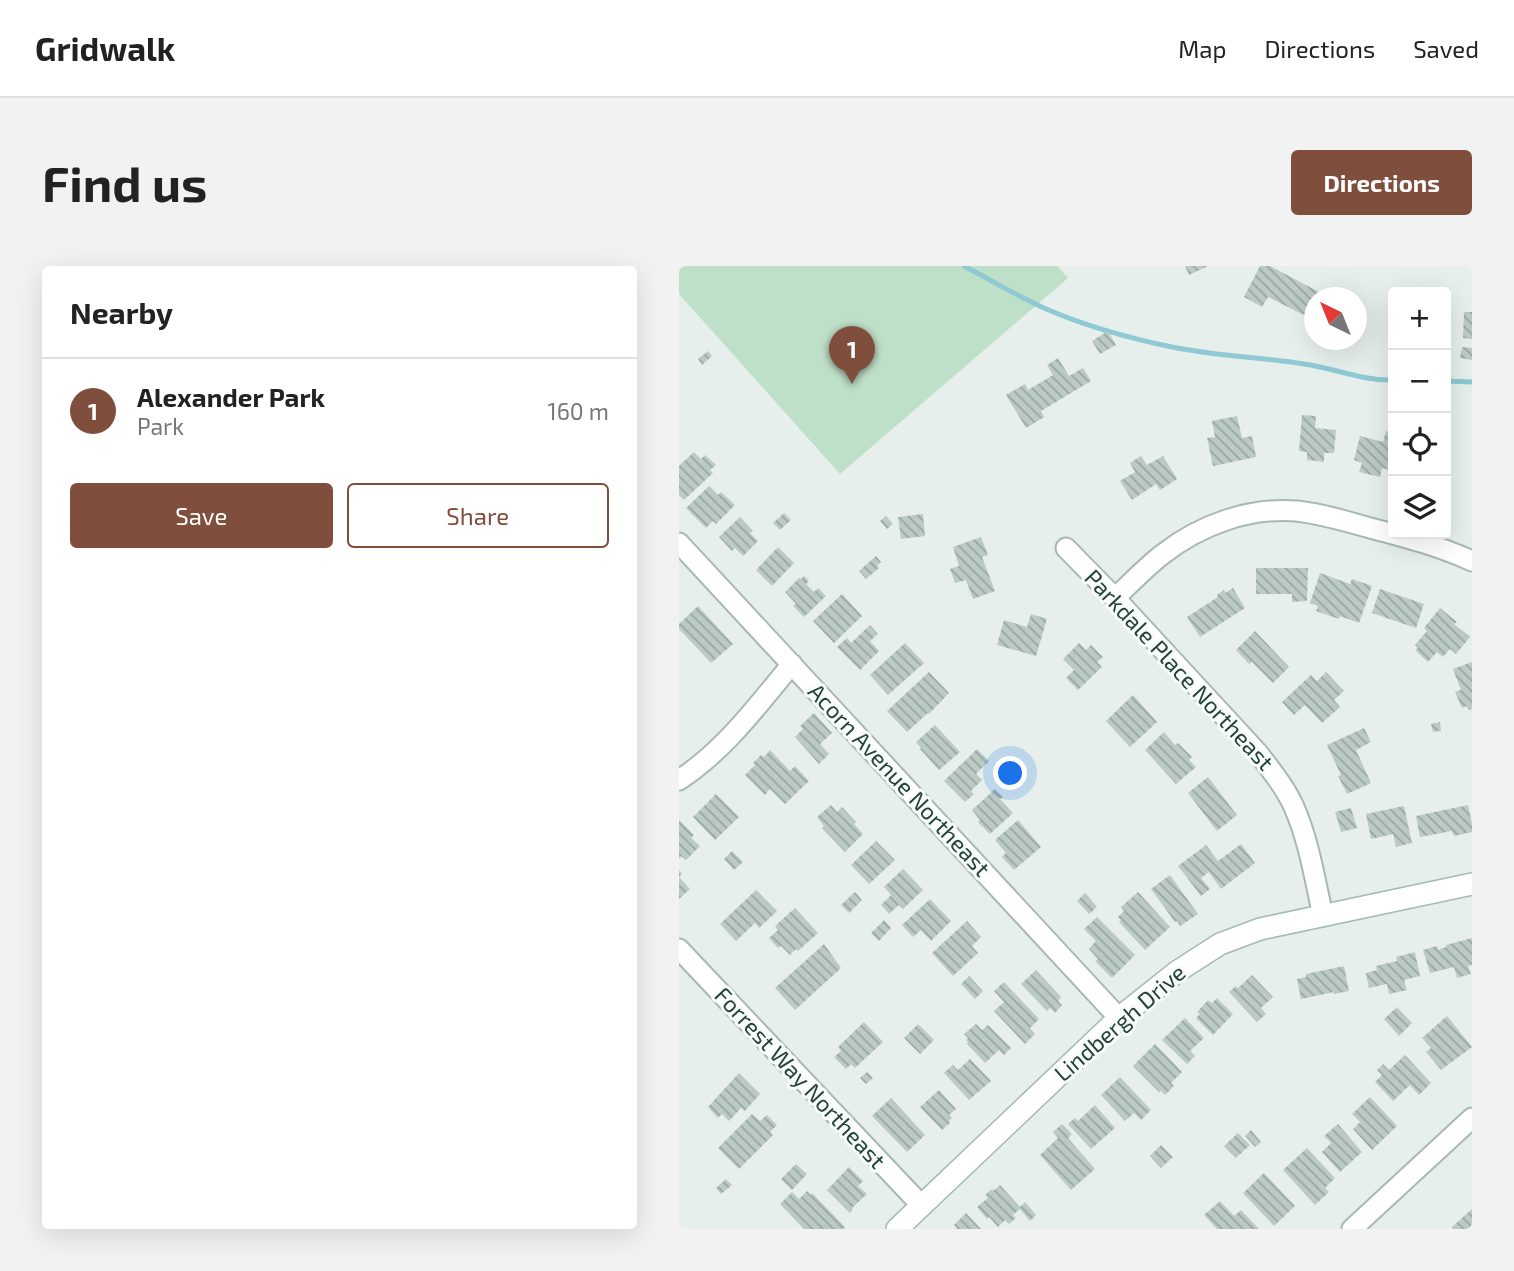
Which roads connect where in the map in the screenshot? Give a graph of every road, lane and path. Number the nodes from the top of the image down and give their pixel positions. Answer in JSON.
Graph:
{"nodes":[{"id":1,"x":679,"y":543,"type":"edge"},
{"id":2,"x":1066,"y":548,"type":"dead end"},
{"id":3,"x":1472,"y":561,"type":"edge"},
{"id":4,"x":1115,"y":598,"type":"junction"},
{"id":5,"x":792,"y":664,"type":"junction"},
{"id":6,"x":679,"y":780,"type":"edge"},
{"id":7,"x":1472,"y":884,"type":"edge"},
{"id":8,"x":1323,"y":916,"type":"junction"},
{"id":9,"x":679,"y":949,"type":"edge"},
{"id":10,"x":1119,"y":1018,"type":"junction"},
{"id":11,"x":1472,"y":1118,"type":"edge"},
{"id":12,"x":922,"y":1206,"type":"junction"},
{"id":13,"x":897,"y":1229,"type":"edge"},
{"id":14,"x":1352,"y":1229,"type":"edge"}],
"edges":[{"from":1,"to":5,"type":"street","name":"Acorn Avenue Northeast"},
{"from":2,"to":4,"type":"street","name":"Parkdale Place Northeast"},
{"from":3,"to":4,"type":"street"},
{"from":4,"to":8,"type":"street","name":"Parkdale Place Northeast"},
{"from":5,"to":6,"type":"street"},
{"from":5,"to":10,"type":"street","name":"Acorn Avenue Northeast"},
{"from":7,"to":8,"type":"main road","name":"Lindbergh Drive"},
{"from":8,"to":10,"type":"main road","name":"Lindbergh Drive"},
{"from":9,"to":12,"type":"street","name":"Forrest Way Northeast"},
{"from":10,"to":12,"type":"main road","name":"Lindbergh Drive"},
{"from":11,"to":14,"type":"street"},
{"from":12,"to":13,"type":"main road","name":"Lindbergh Drive"}]}
